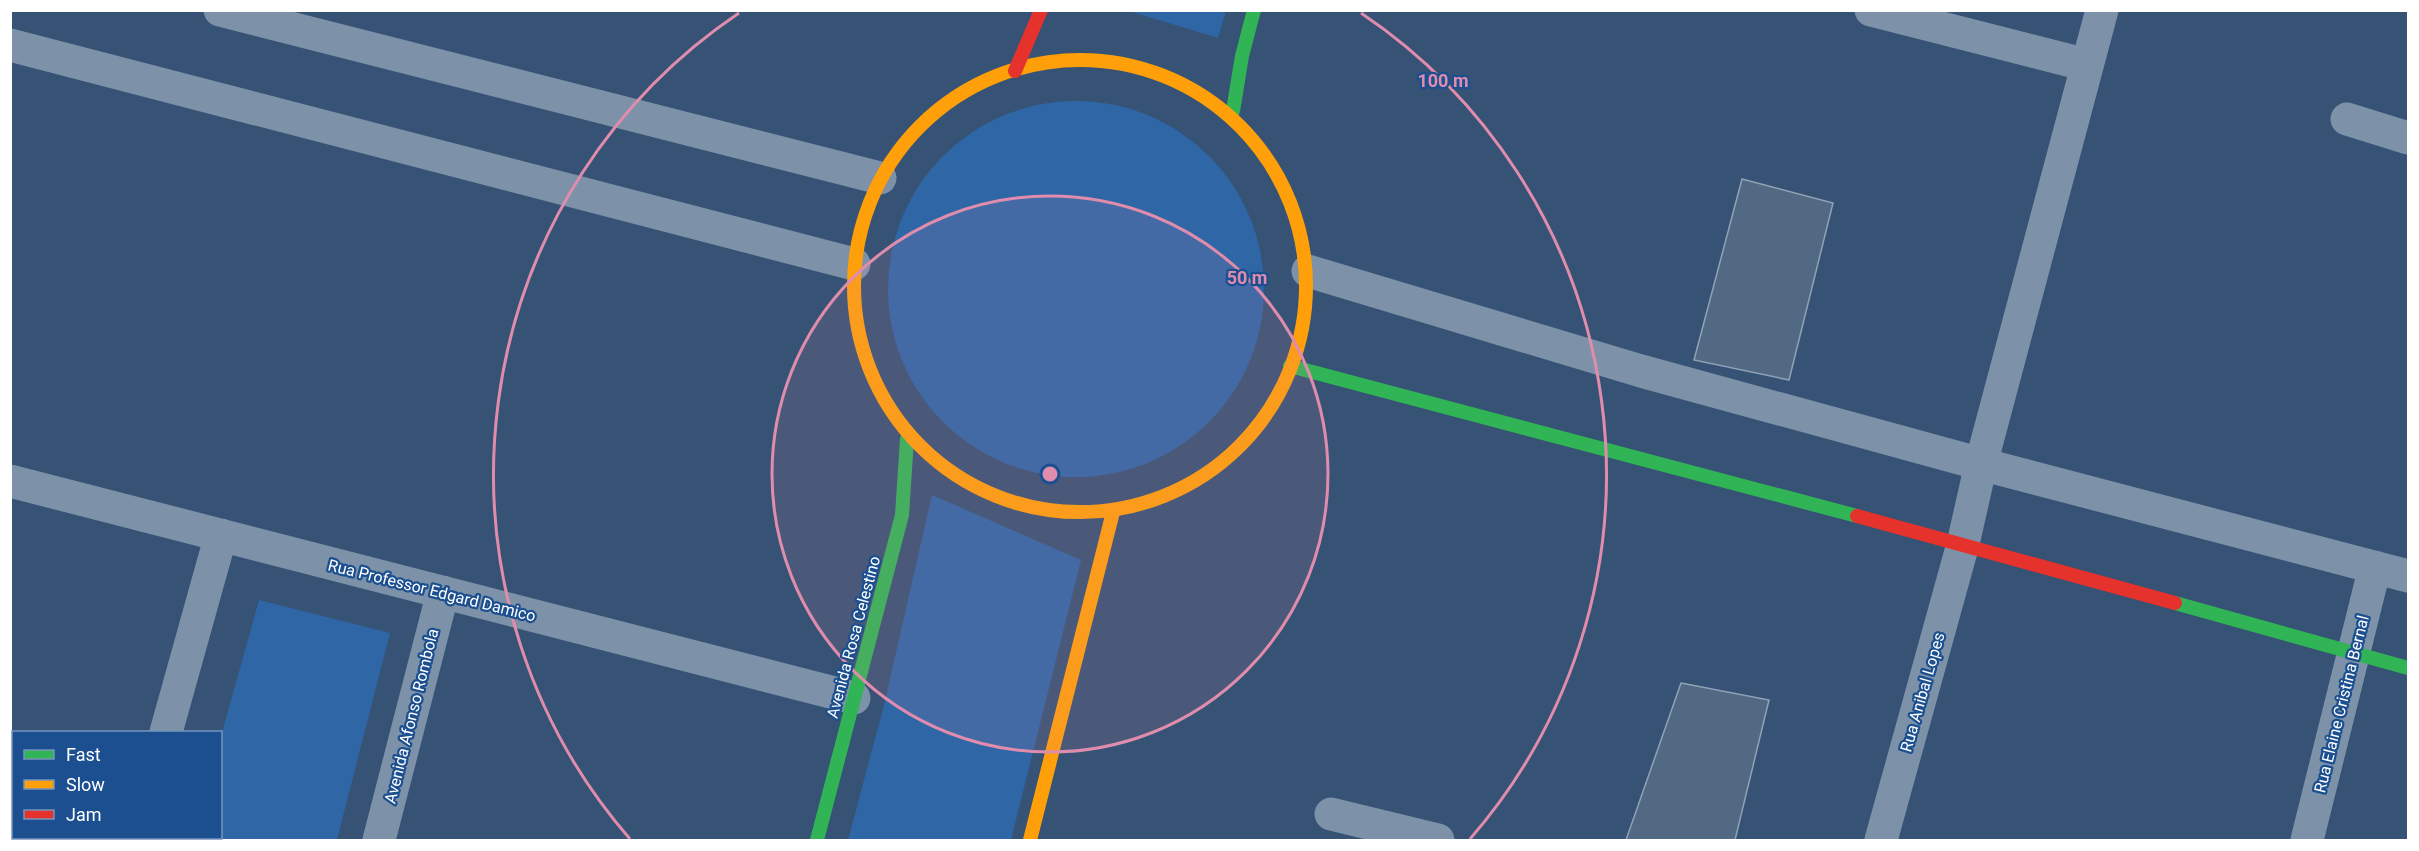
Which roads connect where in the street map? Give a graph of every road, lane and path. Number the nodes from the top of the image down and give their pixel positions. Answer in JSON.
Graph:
{"nodes":[{"id":1,"x":220,"y":10,"type":"edge"},
{"id":2,"x":1041,"y":10,"type":"edge"},
{"id":3,"x":1254,"y":10,"type":"edge"},
{"id":4,"x":1871,"y":10,"type":"edge"},
{"id":5,"x":2102,"y":10,"type":"edge"},
{"id":6,"x":10,"y":45,"type":"edge"},
{"id":7,"x":2087,"y":65,"type":"junction"},
{"id":8,"x":1016,"y":71,"type":"junction"},
{"id":9,"x":1233,"y":111,"type":"junction"},
{"id":10,"x":2347,"y":119,"type":"dead end"},
{"id":11,"x":2409,"y":138,"type":"edge"},
{"id":12,"x":880,"y":178,"type":"junction"},
{"id":13,"x":854,"y":264,"type":"junction"},
{"id":14,"x":1308,"y":271,"type":"junction"},
{"id":15,"x":1290,"y":366,"type":"junction"},
{"id":16,"x":907,"y":439,"type":"junction"},
{"id":17,"x":1981,"y":464,"type":"junction"},
{"id":18,"x":10,"y":481,"type":"edge"},
{"id":19,"x":1113,"y":512,"type":"junction"},
{"id":20,"x":221,"y":535,"type":"junction"},
{"id":21,"x":1963,"y":544,"type":"junction"},
{"id":22,"x":2375,"y":567,"type":"junction"},
{"id":23,"x":2409,"y":576,"type":"edge"},
{"id":24,"x":443,"y":592,"type":"junction"},
{"id":25,"x":2354,"y":655,"type":"junction"},
{"id":26,"x":2409,"y":668,"type":"edge"},
{"id":27,"x":854,"y":698,"type":"junction"},
{"id":28,"x":166,"y":731,"type":"edge"},
{"id":29,"x":1331,"y":814,"type":"dead end"},
{"id":30,"x":379,"y":840,"type":"edge"},
{"id":31,"x":817,"y":840,"type":"edge"},
{"id":32,"x":1030,"y":840,"type":"edge"},
{"id":33,"x":1438,"y":840,"type":"edge"},
{"id":34,"x":1881,"y":840,"type":"edge"},
{"id":35,"x":2307,"y":840,"type":"edge"}],
"edges":[{"from":1,"to":12,"type":"street"},
{"from":2,"to":8,"type":"street"},
{"from":3,"to":9,"type":"street"},
{"from":4,"to":7,"type":"street"},
{"from":5,"to":7,"type":"street","name":"Rua Anibal Lopes"},
{"from":6,"to":13,"type":"street"},
{"from":7,"to":17,"type":"street","name":"Rua Anibal Lopes"},
{"from":8,"to":9,"type":"street"},
{"from":8,"to":12,"type":"street"},
{"from":9,"to":14,"type":"street"},
{"from":10,"to":11,"type":"street"},
{"from":12,"to":13,"type":"street"},
{"from":13,"to":16,"type":"street"},
{"from":14,"to":15,"type":"street"},
{"from":14,"to":17,"type":"street"},
{"from":15,"to":19,"type":"street"},
{"from":15,"to":21,"type":"street"},
{"from":16,"to":19,"type":"street"},
{"from":16,"to":27,"type":"street","name":"Avenida Rosa Celestino"},
{"from":17,"to":21,"type":"street","name":"Rua Anibal Lopes"},
{"from":17,"to":22,"type":"street"},
{"from":18,"to":20,"type":"street","name":"Rua Professor Edgard Damico"},
{"from":19,"to":32,"type":"street"},
{"from":20,"to":24,"type":"street","name":"Rua Professor Edgard Damico"},
{"from":20,"to":28,"type":"street"},
{"from":21,"to":25,"type":"street"},
{"from":21,"to":34,"type":"street","name":"Rua Anibal Lopes"},
{"from":22,"to":23,"type":"street"},
{"from":22,"to":25,"type":"street","name":"Rua Elaine Cristina Bernal"},
{"from":24,"to":27,"type":"street","name":"Rua Professor Edgard Damico"},
{"from":24,"to":30,"type":"street","name":"Avenida Afonso Rombola"},
{"from":25,"to":26,"type":"street"},
{"from":25,"to":35,"type":"street","name":"Rua Elaine Cristina Bernal"},
{"from":27,"to":31,"type":"street","name":"Avenida Rosa Celestino"},
{"from":29,"to":33,"type":"street"}]}
